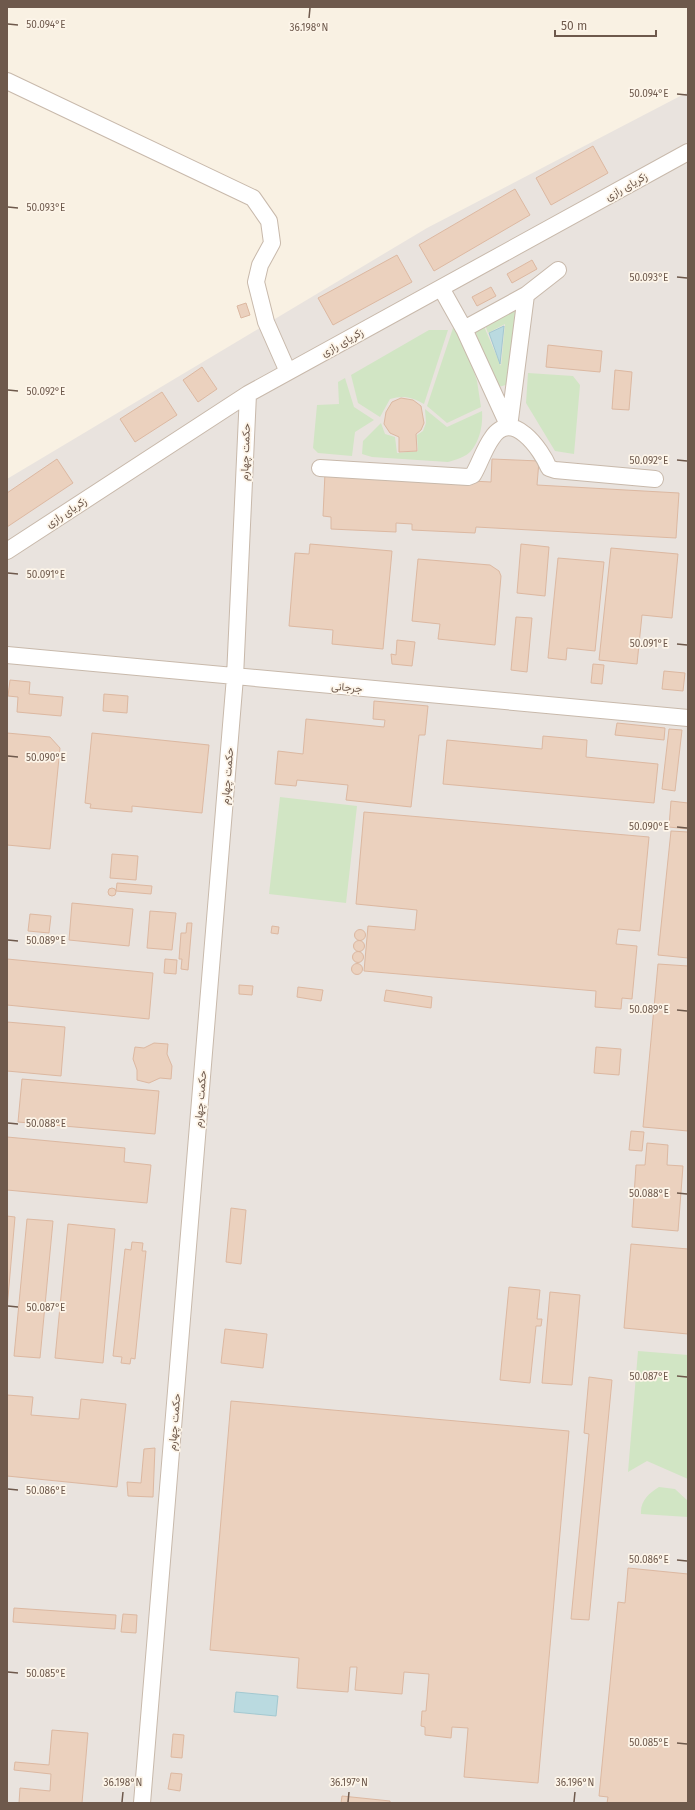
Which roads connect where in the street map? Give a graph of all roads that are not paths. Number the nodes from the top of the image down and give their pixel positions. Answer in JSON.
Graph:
{"nodes":[{"id":1,"x":7,"y":81,"type":"edge"},
{"id":2,"x":688,"y":152,"type":"edge"},
{"id":3,"x":558,"y":270,"type":"dead end"},
{"id":4,"x":441,"y":288,"type":"junction"},
{"id":5,"x":526,"y":295,"type":"junction"},
{"id":6,"x":464,"y":329,"type":"junction"},
{"id":7,"x":288,"y":372,"type":"junction"},
{"id":8,"x":248,"y":394,"type":"junction"},
{"id":9,"x":509,"y":427,"type":"junction"},
{"id":10,"x":320,"y":468,"type":"dead end"},
{"id":11,"x":655,"y":479,"type":"dead end"},
{"id":12,"x":7,"y":551,"type":"edge"},
{"id":13,"x":7,"y":655,"type":"edge"},
{"id":14,"x":235,"y":677,"type":"junction"},
{"id":15,"x":688,"y":718,"type":"edge"},
{"id":16,"x":142,"y":1803,"type":"edge"}],
"edges":[{"from":1,"to":7,"type":"street"},
{"from":2,"to":4,"type":"street","name":"زکریای رازی"},
{"from":3,"to":5,"type":"street"},
{"from":4,"to":6,"type":"street"},
{"from":4,"to":7,"type":"street","name":"زکریای رازی"},
{"from":5,"to":6,"type":"street"},
{"from":5,"to":9,"type":"street"},
{"from":6,"to":9,"type":"street"},
{"from":7,"to":8,"type":"street","name":"زکریای رازی"},
{"from":8,"to":12,"type":"street","name":"زکریای رازی"},
{"from":8,"to":14,"type":"street","name":"حکمت چهارم"},
{"from":9,"to":10,"type":"street"},
{"from":9,"to":11,"type":"street"},
{"from":13,"to":14,"type":"street","name":"جرجانی"},
{"from":14,"to":15,"type":"street","name":"جرجانی"},
{"from":14,"to":16,"type":"street","name":"حکمت چهارم"}]}
